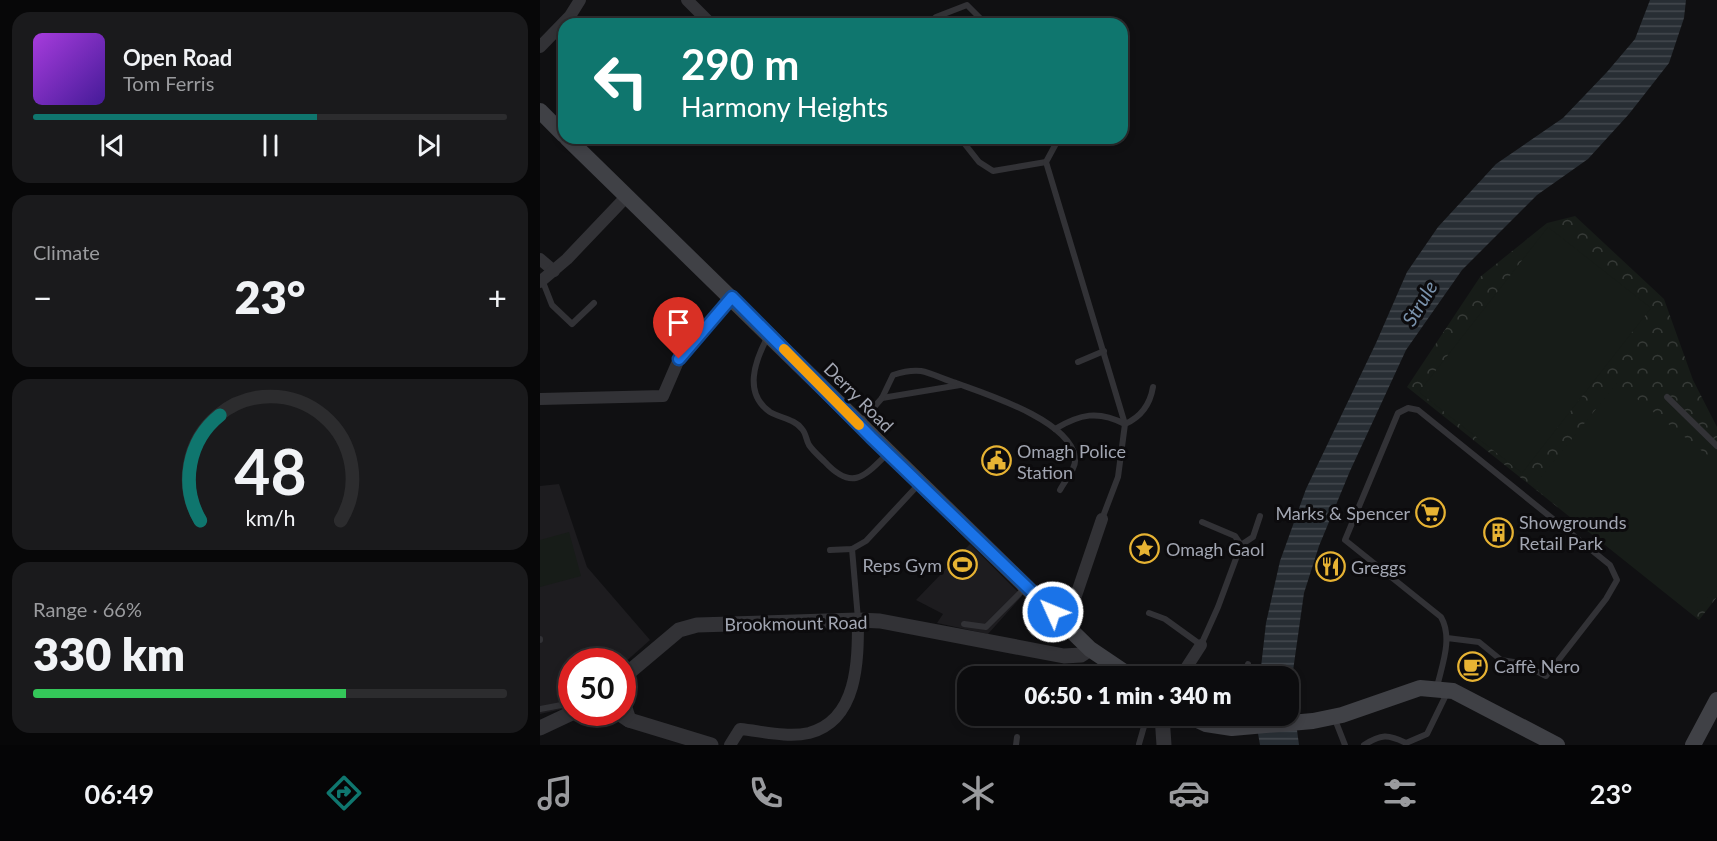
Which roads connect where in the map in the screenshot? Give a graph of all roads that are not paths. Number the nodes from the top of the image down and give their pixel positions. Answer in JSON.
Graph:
{"nodes":[{"id":1,"x":580,"y":0,"type":"edge"},
{"id":2,"x":687,"y":0,"type":"edge"},
{"id":3,"x":569,"y":18,"type":"edge"},
{"id":4,"x":705,"y":18,"type":"edge"},
{"id":5,"x":935,"y":18,"type":"edge"},
{"id":6,"x":980,"y":18,"type":"edge"},
{"id":7,"x":558,"y":35,"type":"edge"},
{"id":8,"x":540,"y":47,"type":"edge"},
{"id":9,"x":540,"y":111,"type":"edge"},
{"id":10,"x":558,"y":130,"type":"edge"},
{"id":11,"x":572,"y":144,"type":"edge"},
{"id":12,"x":965,"y":144,"type":"edge"},
{"id":13,"x":1056,"y":144,"type":"edge"},
{"id":14,"x":1046,"y":162,"type":"junction"},
{"id":15,"x":627,"y":196,"type":"junction"},
{"id":16,"x":540,"y":259,"type":"edge"},
{"id":17,"x":554,"y":271,"type":"junction"},
{"id":18,"x":542,"y":282,"type":"edge"},
{"id":19,"x":732,"y":297,"type":"junction"},
{"id":20,"x":594,"y":303,"type":"dead end"},
{"id":21,"x":769,"y":334,"type":"junction"},
{"id":22,"x":1104,"y":351,"type":"junction"},
{"id":23,"x":1078,"y":362,"type":"dead end"},
{"id":24,"x":945,"y":379,"type":"junction"},
{"id":25,"x":961,"y":385,"type":"junction"},
{"id":26,"x":947,"y":387,"type":"junction"},
{"id":27,"x":1153,"y":387,"type":"dead end"},
{"id":28,"x":1667,"y":397,"type":"dead end"},
{"id":29,"x":882,"y":398,"type":"junction"},
{"id":30,"x":540,"y":399,"type":"edge"},
{"id":31,"x":858,"y":424,"type":"junction"},
{"id":32,"x":1125,"y":424,"type":"junction"},
{"id":33,"x":1055,"y":429,"type":"junction"},
{"id":34,"x":1717,"y":446,"type":"edge"},
{"id":35,"x":888,"y":453,"type":"junction"},
{"id":36,"x":920,"y":484,"type":"junction"},
{"id":37,"x":1059,"y":490,"type":"dead end"},
{"id":38,"x":1260,"y":516,"type":"dead end"},
{"id":39,"x":1102,"y":519,"type":"joint"},
{"id":40,"x":1202,"y":522,"type":"dead end"},
{"id":41,"x":1241,"y":545,"type":"junction"},
{"id":42,"x":852,"y":549,"type":"junction"},
{"id":43,"x":830,"y":550,"type":"dead end"},
{"id":44,"x":1027,"y":587,"type":"junction"},
{"id":45,"x":1149,"y":613,"type":"dead end"},
{"id":46,"x":858,"y":620,"type":"junction"},
{"id":47,"x":964,"y":624,"type":"dead end"},
{"id":48,"x":1066,"y":625,"type":"junction"},
{"id":49,"x":1447,"y":638,"type":"junction"},
{"id":50,"x":1201,"y":645,"type":"junction"},
{"id":51,"x":1090,"y":649,"type":"junction"},
{"id":52,"x":636,"y":666,"type":"edge"},
{"id":53,"x":1104,"y":666,"type":"edge"},
{"id":54,"x":1187,"y":666,"type":"edge"},
{"id":55,"x":1443,"y":689,"type":"junction"},
{"id":56,"x":1717,"y":700,"type":"edge"},
{"id":57,"x":558,"y":706,"type":"edge"},
{"id":58,"x":540,"y":709,"type":"edge"},
{"id":59,"x":1334,"y":717,"type":"junction"},
{"id":60,"x":636,"y":720,"type":"edge"},
{"id":61,"x":558,"y":721,"type":"edge"},
{"id":62,"x":1299,"y":721,"type":"edge"},
{"id":63,"x":1144,"y":726,"type":"edge"},
{"id":64,"x":1163,"y":726,"type":"edge"},
{"id":65,"x":542,"y":730,"type":"edge"},
{"id":66,"x":1017,"y":737,"type":"dead end"},
{"id":67,"x":1537,"y":740,"type":"edge"},
{"id":68,"x":1138,"y":744,"type":"edge"},
{"id":69,"x":711,"y":745,"type":"edge"},
{"id":70,"x":730,"y":745,"type":"edge"},
{"id":71,"x":1016,"y":745,"type":"edge"},
{"id":72,"x":1164,"y":745,"type":"edge"},
{"id":73,"x":1345,"y":745,"type":"edge"},
{"id":74,"x":1364,"y":745,"type":"edge"},
{"id":75,"x":1557,"y":745,"type":"edge"},
{"id":76,"x":1693,"y":745,"type":"edge"}],
"edges":[{"from":1,"to":3,"type":"street"},
{"from":2,"to":4,"type":"street"},
{"from":5,"to":6,"type":"lane"},
{"from":7,"to":8,"type":"street"},
{"from":9,"to":10,"type":"main road","name":"Derry Road"},
{"from":11,"to":15,"type":"main road","name":"Derry Road"},
{"from":12,"to":14,"type":"lane"},
{"from":13,"to":14,"type":"lane"},
{"from":14,"to":22,"type":"lane"},
{"from":15,"to":17,"type":"street"},
{"from":15,"to":19,"type":"main road","name":"Derry Road"},
{"from":16,"to":17,"type":"street"},
{"from":17,"to":18,"type":"street"},
{"from":18,"to":20,"type":"lane"},
{"from":19,"to":21,"type":"main road","name":"Derry Road"},
{"from":19,"to":30,"type":"street"},
{"from":21,"to":31,"type":"main road","name":"Derry Road"},
{"from":21,"to":35,"type":"lane"},
{"from":22,"to":23,"type":"lane"},
{"from":22,"to":32,"type":"lane"},
{"from":24,"to":25,"type":"lane"},
{"from":24,"to":26,"type":"lane"},
{"from":24,"to":29,"type":"lane"},
{"from":25,"to":26,"type":"lane"},
{"from":25,"to":33,"type":"lane"},
{"from":26,"to":29,"type":"lane"},
{"from":27,"to":32,"type":"lane"},
{"from":28,"to":34,"type":"lane"},
{"from":29,"to":31,"type":"lane"},
{"from":31,"to":35,"type":"main road","name":"Derry Road"},
{"from":32,"to":33,"type":"lane"},
{"from":32,"to":39,"type":"lane"},
{"from":33,"to":37,"type":"lane"},
{"from":35,"to":36,"type":"main road","name":"Derry Road"},
{"from":36,"to":42,"type":"lane"},
{"from":36,"to":44,"type":"main road","name":"Derry Road"},
{"from":38,"to":41,"type":"lane"},
{"from":39,"to":48,"type":"street"},
{"from":40,"to":41,"type":"lane"},
{"from":41,"to":50,"type":"lane"},
{"from":42,"to":43,"type":"lane"},
{"from":42,"to":46,"type":"lane"},
{"from":44,"to":47,"type":"lane"},
{"from":44,"to":48,"type":"main road","name":"Derry Road"},
{"from":45,"to":50,"type":"lane"},
{"from":46,"to":51,"type":"street","name":"Brookmount Road"},
{"from":46,"to":52,"type":"street","name":"Brookmount Road"},
{"from":46,"to":70,"type":"street"},
{"from":48,"to":51,"type":"main road","name":"Derry Road"},
{"from":49,"to":49,"type":"lane"},
{"from":49,"to":55,"type":"lane"},
{"from":50,"to":54,"type":"street"},
{"from":51,"to":53,"type":"main road","name":"Derry Road"},
{"from":55,"to":59,"type":"main road"},
{"from":55,"to":67,"type":"main road"},
{"from":55,"to":74,"type":"lane"},
{"from":56,"to":76,"type":"main road"},
{"from":57,"to":58,"type":"lane"},
{"from":59,"to":62,"type":"main road"},
{"from":59,"to":73,"type":"lane"},
{"from":60,"to":69,"type":"street"},
{"from":61,"to":65,"type":"street"},
{"from":63,"to":68,"type":"lane"},
{"from":64,"to":72,"type":"street"},
{"from":66,"to":71,"type":"lane"},
{"from":67,"to":75,"type":"main road"}]}
